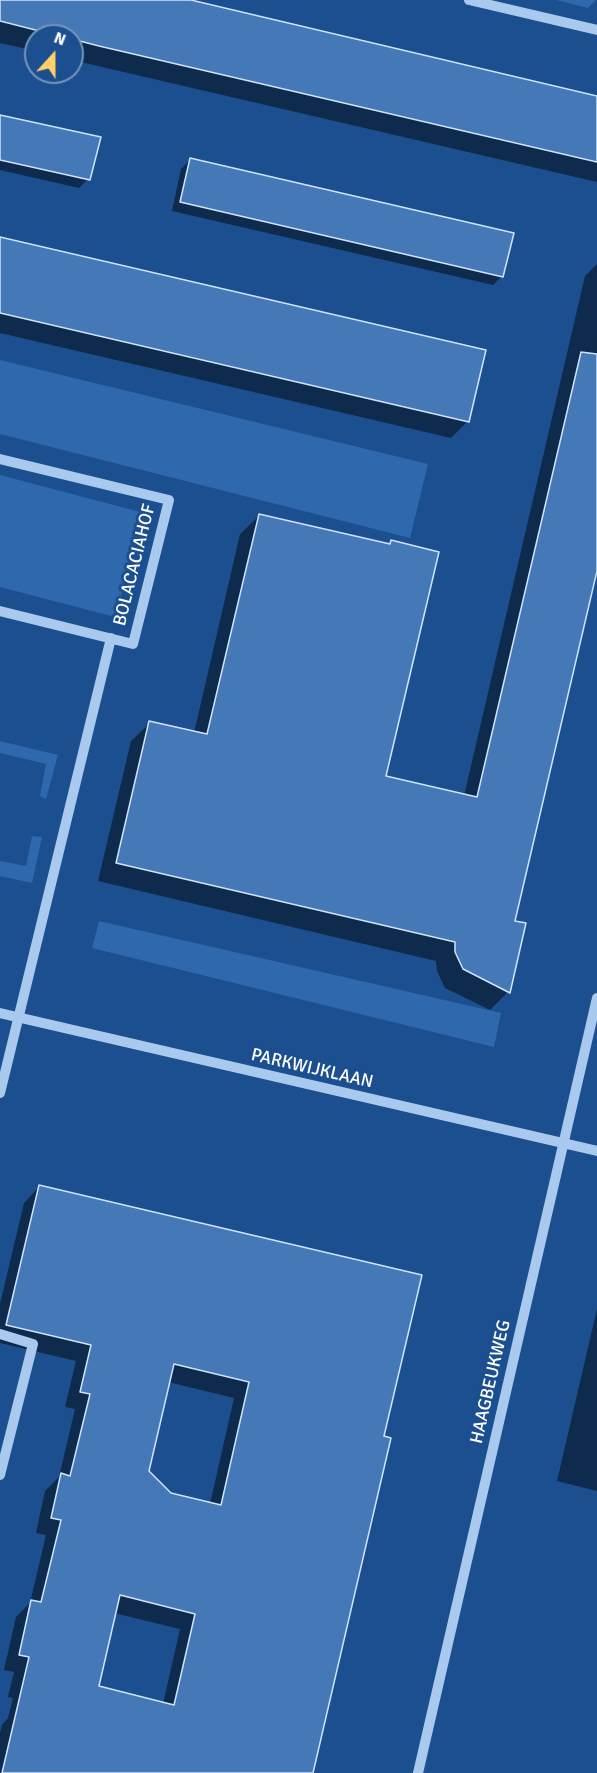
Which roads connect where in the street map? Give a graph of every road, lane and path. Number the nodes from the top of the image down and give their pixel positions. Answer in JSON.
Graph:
{"nodes":[{"id":1,"x":469,"y":0,"type":"edge"},
{"id":2,"x":597,"y":30,"type":"edge"},
{"id":3,"x":0,"y":459,"type":"edge"},
{"id":4,"x":0,"y":611,"type":"edge"},
{"id":5,"x":111,"y":638,"type":"junction"},
{"id":6,"x":597,"y":998,"type":"edge"},
{"id":7,"x":0,"y":1013,"type":"edge"},
{"id":8,"x":20,"y":1017,"type":"junction"},
{"id":9,"x":0,"y":1093,"type":"edge"},
{"id":10,"x":563,"y":1143,"type":"junction"},
{"id":11,"x":597,"y":1151,"type":"edge"},
{"id":12,"x":0,"y":1334,"type":"edge"},
{"id":13,"x":0,"y":1475,"type":"edge"},
{"id":14,"x":418,"y":1773,"type":"edge"}],
"edges":[{"from":1,"to":2,"type":"street"},
{"from":3,"to":5,"type":"street","name":"BOLACACIAHOF"},
{"from":4,"to":5,"type":"street","name":"BOLACACIAHOF"},
{"from":5,"to":8,"type":"street","name":"BOLACACIAHOF"},
{"from":6,"to":10,"type":"street","name":"HAAGBEUKWEG"},
{"from":7,"to":8,"type":"street","name":"PARKWIJKLAAN"},
{"from":8,"to":9,"type":"street"},
{"from":8,"to":10,"type":"street","name":"PARKWIJKLAAN"},
{"from":10,"to":11,"type":"street","name":"PARKWIJKLAAN"},
{"from":10,"to":14,"type":"street","name":"HAAGBEUKWEG"},
{"from":12,"to":13,"type":"street"}]}
